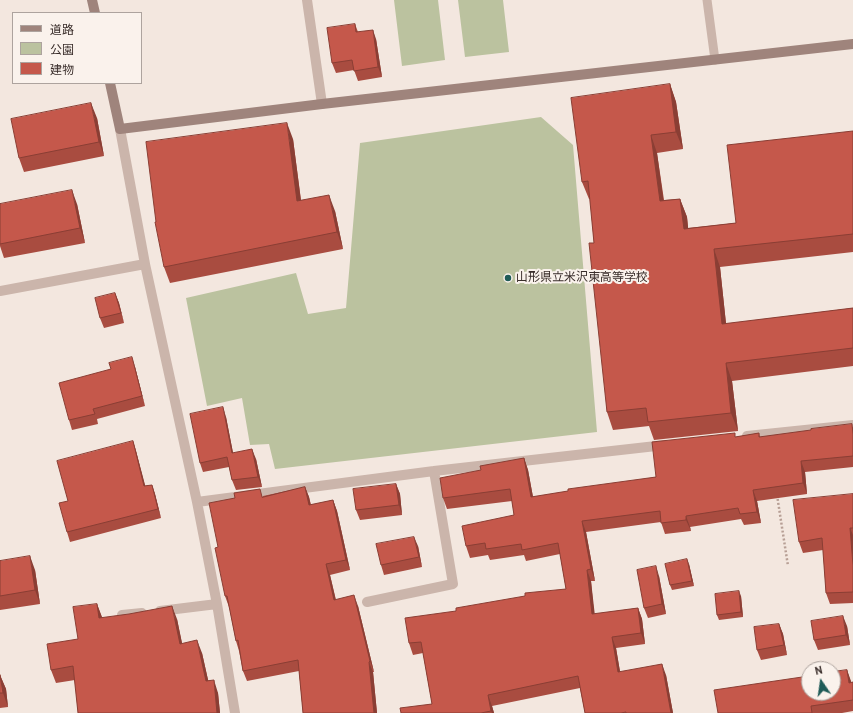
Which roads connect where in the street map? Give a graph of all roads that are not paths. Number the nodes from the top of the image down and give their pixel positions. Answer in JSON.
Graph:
{"nodes":[{"id":1,"x":92,"y":0,"type":"edge"},
{"id":2,"x":307,"y":0,"type":"edge"},
{"id":3,"x":707,"y":0,"type":"edge"},
{"id":4,"x":95,"y":12,"type":"edge"},
{"id":5,"x":853,"y":44,"type":"edge"},
{"id":6,"x":715,"y":60,"type":"junction"},
{"id":7,"x":110,"y":84,"type":"edge"},
{"id":8,"x":322,"y":104,"type":"junction"},
{"id":9,"x":120,"y":129,"type":"junction"},
{"id":10,"x":145,"y":264,"type":"junction"},
{"id":11,"x":0,"y":291,"type":"edge"},
{"id":12,"x":853,"y":424,"type":"edge"},
{"id":13,"x":737,"y":437,"type":"edge"},
{"id":14,"x":675,"y":444,"type":"edge"},
{"id":15,"x":434,"y":471,"type":"junction"},
{"id":16,"x":197,"y":502,"type":"junction"},
{"id":17,"x":367,"y":602,"type":"dead end"},
{"id":18,"x":217,"y":604,"type":"junction"},
{"id":19,"x":122,"y":615,"type":"edge"},
{"id":20,"x":235,"y":713,"type":"edge"}],
"edges":[{"from":1,"to":4,"type":"street"},
{"from":2,"to":8,"type":"street"},
{"from":3,"to":6,"type":"lane"},
{"from":5,"to":6,"type":"street"},
{"from":6,"to":8,"type":"street"},
{"from":7,"to":9,"type":"street"},
{"from":8,"to":9,"type":"street"},
{"from":9,"to":10,"type":"street"},
{"from":10,"to":11,"type":"street"},
{"from":10,"to":16,"type":"street"},
{"from":12,"to":13,"type":"street"},
{"from":14,"to":15,"type":"street"},
{"from":15,"to":16,"type":"street"},
{"from":15,"to":17,"type":"street"},
{"from":16,"to":18,"type":"street"},
{"from":18,"to":19,"type":"street"},
{"from":18,"to":20,"type":"street"}]}
